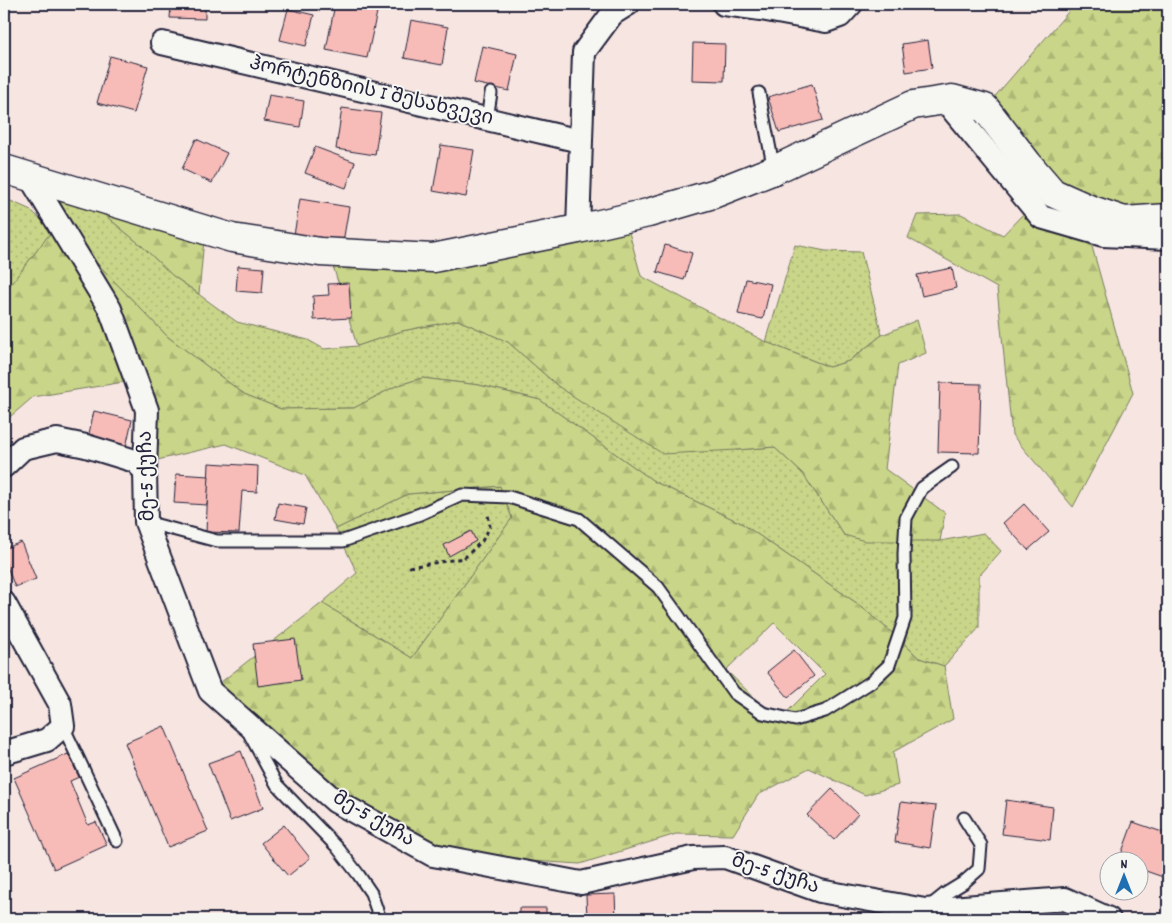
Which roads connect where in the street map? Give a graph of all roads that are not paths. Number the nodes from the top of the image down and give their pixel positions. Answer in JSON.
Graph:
{"nodes":[{"id":1,"x":628,"y":4,"type":"edge"},
{"id":2,"x":724,"y":4,"type":"edge"},
{"id":3,"x":851,"y":4,"type":"edge"},
{"id":4,"x":162,"y":42,"type":"dead end"},
{"id":5,"x":759,"y":93,"type":"dead end"},
{"id":6,"x":491,"y":94,"type":"dead end"},
{"id":7,"x":952,"y":99,"type":"junction"},
{"id":8,"x":486,"y":119,"type":"junction"},
{"id":9,"x":580,"y":140,"type":"junction"},
{"id":10,"x":4,"y":168,"type":"edge"},
{"id":11,"x":774,"y":170,"type":"junction"},
{"id":12,"x":30,"y":177,"type":"junction"},
{"id":13,"x":1168,"y":218,"type":"edge"},
{"id":14,"x":578,"y":229,"type":"junction"},
{"id":15,"x":1168,"y":238,"type":"edge"},
{"id":16,"x":4,"y":466,"type":"edge"},
{"id":17,"x":952,"y":467,"type":"dead end"},
{"id":18,"x":145,"y":471,"type":"junction"},
{"id":19,"x":146,"y":522,"type":"junction"},
{"id":20,"x":4,"y":603,"type":"edge"},
{"id":21,"x":241,"y":718,"type":"junction"},
{"id":22,"x":63,"y":726,"type":"junction"},
{"id":23,"x":4,"y":753,"type":"edge"},
{"id":24,"x":964,"y":818,"type":"dead end"},
{"id":25,"x":117,"y":841,"type":"dead end"},
{"id":26,"x":925,"y":910,"type":"junction"},
{"id":27,"x":380,"y":919,"type":"edge"},
{"id":28,"x":1109,"y":919,"type":"edge"}],
"edges":[{"from":1,"to":9,"type":"street"},
{"from":2,"to":3,"type":"street"},
{"from":4,"to":8,"type":"street","name":"ჰორტენზიის I შესახვევი"},
{"from":5,"to":11,"type":"lane"},
{"from":6,"to":8,"type":"lane"},
{"from":7,"to":11,"type":"street"},
{"from":7,"to":13,"type":"street"},
{"from":7,"to":15,"type":"street"},
{"from":8,"to":9,"type":"street","name":"ჰორტენზიის I შესახვევი"},
{"from":9,"to":14,"type":"street"},
{"from":10,"to":12,"type":"street"},
{"from":11,"to":14,"type":"street"},
{"from":12,"to":14,"type":"street"},
{"from":12,"to":18,"type":"street","name":"მე-5 ქუჩა"},
{"from":16,"to":18,"type":"street"},
{"from":17,"to":19,"type":"lane"},
{"from":18,"to":19,"type":"street","name":"მე-5 ქუჩა"},
{"from":19,"to":21,"type":"street","name":"მე-5 ქუჩა"},
{"from":20,"to":22,"type":"street"},
{"from":21,"to":26,"type":"street","name":"მე-5 ქუჩა"},
{"from":21,"to":27,"type":"lane"},
{"from":22,"to":23,"type":"street"},
{"from":22,"to":25,"type":"lane"},
{"from":24,"to":26,"type":"lane"},
{"from":26,"to":28,"type":"street","name":"მე-5 ქუჩა"}]}
